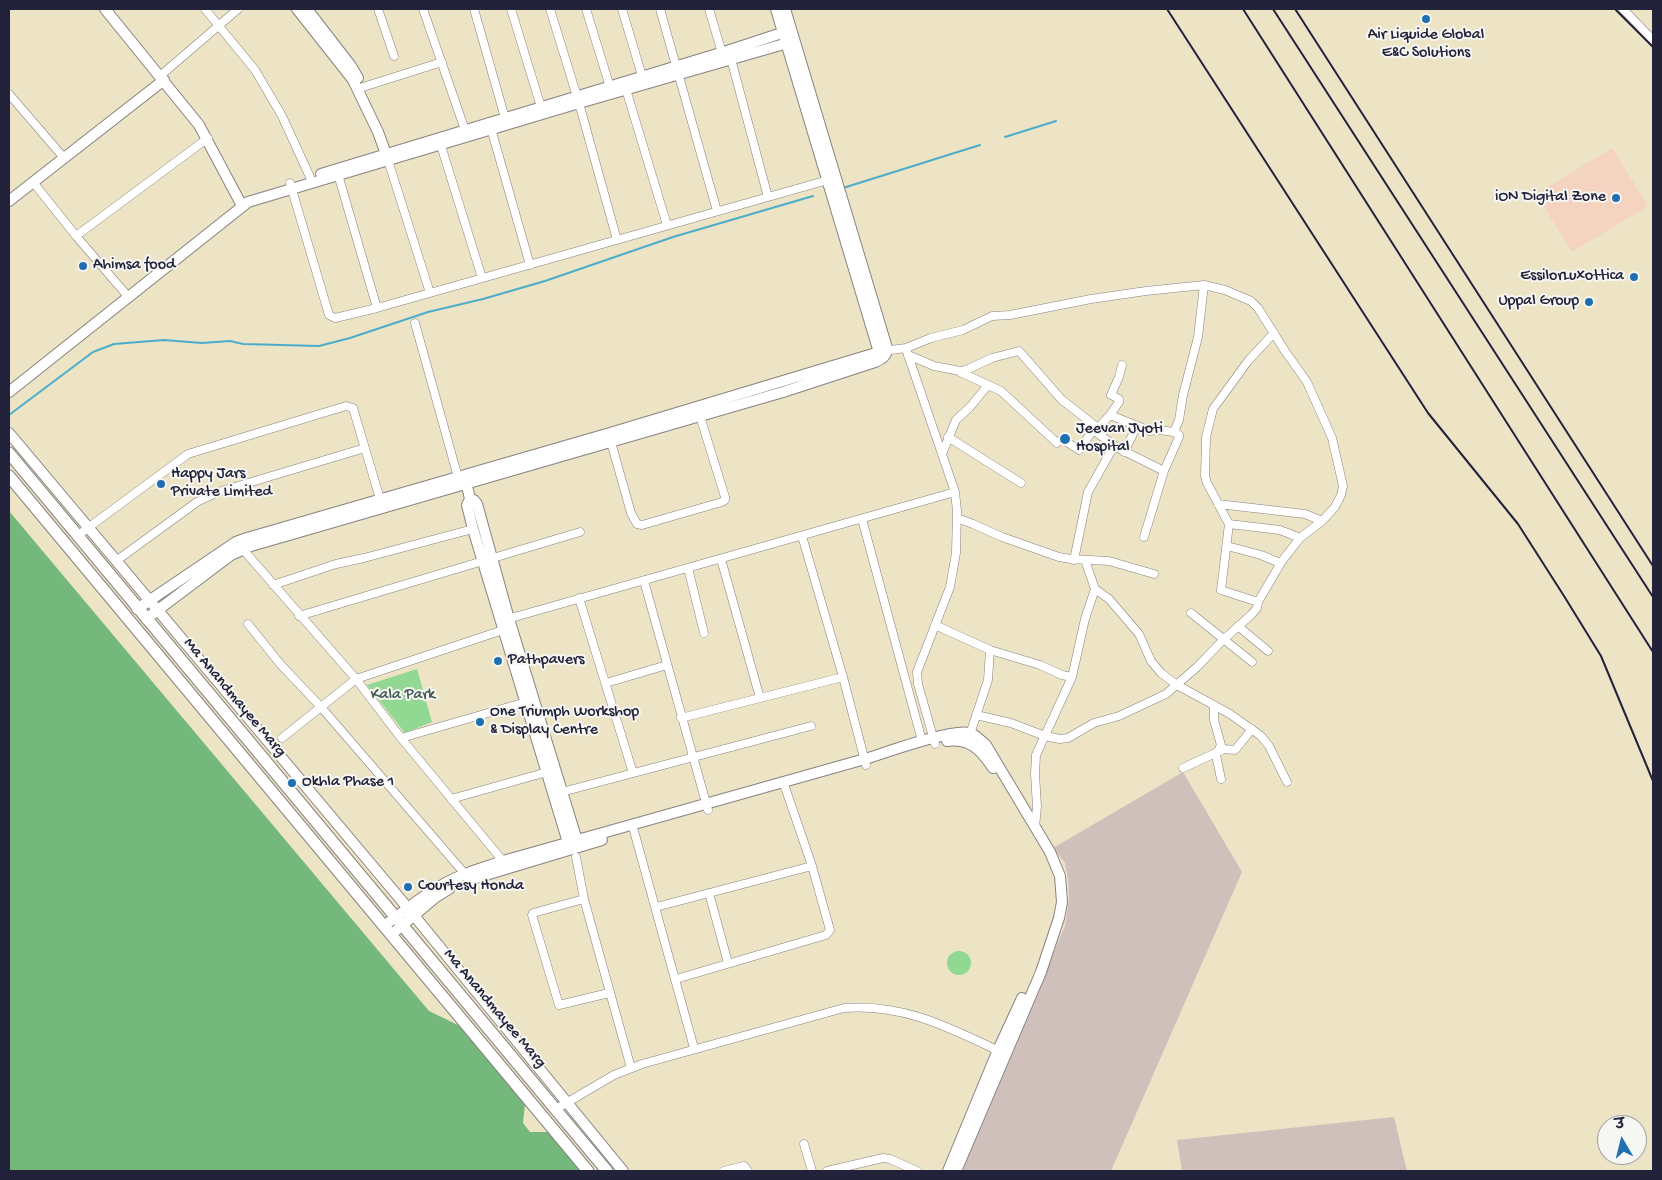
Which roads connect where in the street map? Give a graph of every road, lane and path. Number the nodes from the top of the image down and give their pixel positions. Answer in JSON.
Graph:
{"nodes":[{"id":1,"x":105,"y":9,"type":"edge"},
{"id":2,"x":205,"y":9,"type":"edge"},
{"id":3,"x":238,"y":9,"type":"edge"},
{"id":4,"x":297,"y":9,"type":"edge"},
{"id":5,"x":307,"y":9,"type":"edge"},
{"id":6,"x":378,"y":9,"type":"edge"},
{"id":7,"x":423,"y":9,"type":"edge"},
{"id":8,"x":474,"y":9,"type":"edge"},
{"id":9,"x":511,"y":9,"type":"edge"},
{"id":10,"x":550,"y":9,"type":"edge"},
{"id":11,"x":586,"y":9,"type":"edge"},
{"id":12,"x":622,"y":9,"type":"edge"},
{"id":13,"x":660,"y":9,"type":"edge"},
{"id":14,"x":709,"y":9,"type":"edge"},
{"id":15,"x":776,"y":9,"type":"edge"},
{"id":16,"x":785,"y":9,"type":"edge"},
{"id":17,"x":1623,"y":9,"type":"edge"},
{"id":18,"x":218,"y":26,"type":"junction"},
{"id":19,"x":789,"y":37,"type":"junction"},
{"id":20,"x":1653,"y":40,"type":"edge"},
{"id":21,"x":722,"y":53,"type":"junction"},
{"id":22,"x":394,"y":56,"type":"dead end"},
{"id":23,"x":731,"y":60,"type":"junction"},
{"id":24,"x":442,"y":62,"type":"junction"},
{"id":25,"x":678,"y":71,"type":"junction"},
{"id":26,"x":642,"y":76,"type":"junction"},
{"id":27,"x":162,"y":78,"type":"junction"},
{"id":28,"x":625,"y":86,"type":"junction"},
{"id":29,"x":363,"y":87,"type":"junction"},
{"id":30,"x":610,"y":87,"type":"junction"},
{"id":31,"x":9,"y":94,"type":"edge"},
{"id":32,"x":578,"y":100,"type":"junction"},
{"id":33,"x":541,"y":107,"type":"junction"},
{"id":34,"x":506,"y":118,"type":"junction"},
{"id":35,"x":490,"y":126,"type":"junction"},
{"id":36,"x":465,"y":130,"type":"junction"},
{"id":37,"x":378,"y":132,"type":"junction"},
{"id":38,"x":208,"y":138,"type":"junction"},
{"id":39,"x":439,"y":142,"type":"junction"},
{"id":40,"x":64,"y":158,"type":"junction"},
{"id":41,"x":387,"y":158,"type":"junction"},
{"id":42,"x":338,"y":172,"type":"junction"},
{"id":43,"x":310,"y":177,"type":"junction"},
{"id":44,"x":828,"y":180,"type":"junction"},
{"id":45,"x":33,"y":182,"type":"junction"},
{"id":46,"x":291,"y":186,"type":"junction"},
{"id":47,"x":768,"y":197,"type":"junction"},
{"id":48,"x":9,"y":201,"type":"edge"},
{"id":49,"x":240,"y":202,"type":"junction"},
{"id":50,"x":717,"y":211,"type":"junction"},
{"id":51,"x":667,"y":226,"type":"junction"},
{"id":52,"x":76,"y":236,"type":"junction"},
{"id":53,"x":617,"y":240,"type":"junction"},
{"id":54,"x":530,"y":264,"type":"junction"},
{"id":55,"x":482,"y":278,"type":"junction"},
{"id":56,"x":1204,"y":285,"type":"junction"},
{"id":57,"x":125,"y":293,"type":"junction"},
{"id":58,"x":430,"y":293,"type":"junction"},
{"id":59,"x":377,"y":308,"type":"junction"},
{"id":60,"x":415,"y":323,"type":"dead end"},
{"id":61,"x":1274,"y":333,"type":"junction"},
{"id":62,"x":887,"y":350,"type":"junction"},
{"id":63,"x":907,"y":351,"type":"junction"},
{"id":64,"x":876,"y":353,"type":"junction"},
{"id":65,"x":1122,"y":365,"type":"dead end"},
{"id":66,"x":960,"y":371,"type":"junction"},
{"id":67,"x":9,"y":384,"type":"edge"},
{"id":68,"x":988,"y":384,"type":"junction"},
{"id":69,"x":9,"y":392,"type":"edge"},
{"id":70,"x":1110,"y":415,"type":"junction"},
{"id":71,"x":700,"y":416,"type":"junction"},
{"id":72,"x":1137,"y":426,"type":"junction"},
{"id":73,"x":1095,"y":428,"type":"junction"},
{"id":74,"x":9,"y":432,"type":"edge"},
{"id":75,"x":1174,"y":432,"type":"junction"},
{"id":76,"x":948,"y":437,"type":"junction"},
{"id":77,"x":611,"y":442,"type":"junction"},
{"id":78,"x":1114,"y":446,"type":"junction"},
{"id":79,"x":365,"y":448,"type":"junction"},
{"id":80,"x":1124,"y":452,"type":"junction"},
{"id":81,"x":9,"y":453,"type":"edge"},
{"id":82,"x":942,"y":454,"type":"junction"},
{"id":83,"x":1164,"y":472,"type":"junction"},
{"id":84,"x":9,"y":476,"type":"edge"},
{"id":85,"x":462,"y":481,"type":"junction"},
{"id":86,"x":1021,"y":483,"type":"dead end"},
{"id":87,"x":955,"y":492,"type":"junction"},
{"id":88,"x":470,"y":499,"type":"junction"},
{"id":89,"x":380,"y":500,"type":"junction"},
{"id":90,"x":1218,"y":504,"type":"junction"},
{"id":91,"x":957,"y":518,"type":"junction"},
{"id":92,"x":862,"y":519,"type":"junction"},
{"id":93,"x":1322,"y":521,"type":"junction"},
{"id":94,"x":1229,"y":524,"type":"junction"},
{"id":95,"x":88,"y":527,"type":"junction"},
{"id":96,"x":473,"y":529,"type":"junction"},
{"id":97,"x":580,"y":532,"type":"dead end"},
{"id":98,"x":77,"y":536,"type":"junction"},
{"id":99,"x":802,"y":536,"type":"junction"},
{"id":100,"x":1144,"y":536,"type":"dead end"},
{"id":101,"x":1300,"y":538,"type":"junction"},
{"id":102,"x":239,"y":546,"type":"junction"},
{"id":103,"x":1227,"y":546,"type":"junction"},
{"id":104,"x":721,"y":559,"type":"junction"},
{"id":105,"x":487,"y":560,"type":"junction"},
{"id":106,"x":1074,"y":560,"type":"junction"},
{"id":107,"x":1085,"y":560,"type":"junction"},
{"id":108,"x":116,"y":561,"type":"junction"},
{"id":109,"x":1280,"y":563,"type":"junction"},
{"id":110,"x":688,"y":568,"type":"junction"},
{"id":111,"x":1154,"y":574,"type":"dead end"},
{"id":112,"x":644,"y":580,"type":"junction"},
{"id":113,"x":273,"y":585,"type":"junction"},
{"id":114,"x":1096,"y":588,"type":"junction"},
{"id":115,"x":579,"y":598,"type":"junction"},
{"id":116,"x":149,"y":601,"type":"junction"},
{"id":117,"x":1258,"y":602,"type":"junction"},
{"id":118,"x":137,"y":609,"type":"junction"},
{"id":119,"x":156,"y":610,"type":"junction"},
{"id":120,"x":1191,"y":613,"type":"dead end"},
{"id":121,"x":299,"y":616,"type":"junction"},
{"id":122,"x":146,"y":619,"type":"junction"},
{"id":123,"x":248,"y":624,"type":"dead end"},
{"id":124,"x":504,"y":624,"type":"junction"},
{"id":125,"x":936,"y":625,"type":"junction"},
{"id":126,"x":1238,"y":626,"type":"junction"},
{"id":127,"x":704,"y":633,"type":"dead end"},
{"id":128,"x":1223,"y":640,"type":"junction"},
{"id":129,"x":990,"y":650,"type":"junction"},
{"id":130,"x":1268,"y":651,"type":"dead end"},
{"id":131,"x":1252,"y":662,"type":"dead end"},
{"id":132,"x":667,"y":665,"type":"junction"},
{"id":133,"x":843,"y":677,"type":"junction"},
{"id":134,"x":1072,"y":677,"type":"junction"},
{"id":135,"x":356,"y":679,"type":"junction"},
{"id":136,"x":606,"y":683,"type":"junction"},
{"id":137,"x":1177,"y":685,"type":"junction"},
{"id":138,"x":760,"y":698,"type":"junction"},
{"id":139,"x":526,"y":702,"type":"junction"},
{"id":140,"x":1214,"y":705,"type":"junction"},
{"id":141,"x":321,"y":707,"type":"junction"},
{"id":142,"x":976,"y":715,"type":"junction"},
{"id":143,"x":681,"y":718,"type":"junction"},
{"id":144,"x":811,"y":726,"type":"dead end"},
{"id":145,"x":1252,"y":729,"type":"junction"},
{"id":146,"x":1045,"y":736,"type":"junction"},
{"id":147,"x":282,"y":738,"type":"dead end"},
{"id":148,"x":401,"y":738,"type":"junction"},
{"id":149,"x":969,"y":738,"type":"junction"},
{"id":150,"x":922,"y":741,"type":"junction"},
{"id":151,"x":935,"y":741,"type":"junction"},
{"id":152,"x":1217,"y":752,"type":"junction"},
{"id":153,"x":692,"y":757,"type":"junction"},
{"id":154,"x":865,"y":762,"type":"junction"},
{"id":155,"x":1183,"y":768,"type":"dead end"},
{"id":156,"x":547,"y":772,"type":"junction"},
{"id":157,"x":633,"y":773,"type":"junction"},
{"id":158,"x":1221,"y":779,"type":"dead end"},
{"id":159,"x":1287,"y":782,"type":"dead end"},
{"id":160,"x":785,"y":787,"type":"junction"},
{"id":161,"x":559,"y":793,"type":"junction"},
{"id":162,"x":451,"y":799,"type":"junction"},
{"id":163,"x":707,"y":807,"type":"junction"},
{"id":164,"x":1035,"y":827,"type":"junction"},
{"id":165,"x":634,"y":831,"type":"junction"},
{"id":166,"x":574,"y":847,"type":"junction"},
{"id":167,"x":503,"y":861,"type":"junction"},
{"id":168,"x":812,"y":866,"type":"junction"},
{"id":169,"x":464,"y":874,"type":"junction"},
{"id":170,"x":1056,"y":874,"type":"junction"},
{"id":171,"x":709,"y":893,"type":"junction"},
{"id":172,"x":584,"y":898,"type":"junction"},
{"id":173,"x":656,"y":907,"type":"junction"},
{"id":174,"x":411,"y":911,"type":"junction"},
{"id":175,"x":400,"y":920,"type":"junction"},
{"id":176,"x":389,"y":929,"type":"junction"},
{"id":177,"x":728,"y":963,"type":"junction"},
{"id":178,"x":676,"y":979,"type":"junction"},
{"id":179,"x":609,"y":993,"type":"junction"},
{"id":180,"x":694,"y":1048,"type":"junction"},
{"id":181,"x":1002,"y":1052,"type":"junction"},
{"id":182,"x":631,"y":1068,"type":"junction"},
{"id":183,"x":567,"y":1102,"type":"junction"},
{"id":184,"x":556,"y":1109,"type":"junction"},
{"id":185,"x":804,"y":1144,"type":"dead end"},
{"id":186,"x":588,"y":1171,"type":"edge"},
{"id":187,"x":607,"y":1171,"type":"edge"},
{"id":188,"x":623,"y":1171,"type":"edge"},
{"id":189,"x":724,"y":1171,"type":"edge"},
{"id":190,"x":748,"y":1171,"type":"edge"},
{"id":191,"x":812,"y":1171,"type":"edge"},
{"id":192,"x":827,"y":1171,"type":"edge"},
{"id":193,"x":917,"y":1171,"type":"edge"},
{"id":194,"x":948,"y":1171,"type":"edge"},
{"id":195,"x":956,"y":1171,"type":"edge"}],
"edges":[{"from":1,"to":27,"type":"street"},
{"from":2,"to":18,"type":"street"},
{"from":3,"to":18,"type":"street"},
{"from":4,"to":37,"type":"street"},
{"from":5,"to":29,"type":"street"},
{"from":6,"to":22,"type":"street"},
{"from":7,"to":24,"type":"street"},
{"from":8,"to":34,"type":"street"},
{"from":9,"to":33,"type":"street"},
{"from":10,"to":32,"type":"street"},
{"from":11,"to":30,"type":"street"},
{"from":12,"to":26,"type":"street"},
{"from":13,"to":25,"type":"street"},
{"from":14,"to":21,"type":"street"},
{"from":15,"to":19,"type":"street"},
{"from":16,"to":19,"type":"street"},
{"from":17,"to":20,"type":"street"},
{"from":18,"to":27,"type":"street"},
{"from":18,"to":43,"type":"street"},
{"from":19,"to":21,"type":"street"},
{"from":19,"to":23,"type":"street"},
{"from":19,"to":44,"type":"street"},
{"from":19,"to":62,"type":"street"},
{"from":21,"to":25,"type":"street"},
{"from":23,"to":25,"type":"street"},
{"from":23,"to":47,"type":"street"},
{"from":24,"to":29,"type":"street"},
{"from":24,"to":36,"type":"street"},
{"from":25,"to":26,"type":"street"},
{"from":25,"to":28,"type":"street"},
{"from":25,"to":50,"type":"street"},
{"from":26,"to":28,"type":"street"},
{"from":27,"to":38,"type":"street"},
{"from":27,"to":40,"type":"street"},
{"from":28,"to":30,"type":"street"},
{"from":28,"to":32,"type":"street"},
{"from":28,"to":51,"type":"street"},
{"from":29,"to":37,"type":"street"},
{"from":30,"to":32,"type":"street"},
{"from":31,"to":40,"type":"street"},
{"from":32,"to":33,"type":"street"},
{"from":32,"to":35,"type":"street"},
{"from":32,"to":53,"type":"street"},
{"from":33,"to":34,"type":"street"},
{"from":34,"to":35,"type":"street"},
{"from":35,"to":36,"type":"street"},
{"from":35,"to":39,"type":"street"},
{"from":35,"to":54,"type":"street"},
{"from":36,"to":39,"type":"street"},
{"from":37,"to":41,"type":"street"},
{"from":38,"to":49,"type":"street"},
{"from":38,"to":52,"type":"street"},
{"from":39,"to":41,"type":"street"},
{"from":39,"to":55,"type":"street"},
{"from":40,"to":45,"type":"street"},
{"from":41,"to":42,"type":"street"},
{"from":41,"to":58,"type":"street"},
{"from":42,"to":43,"type":"street"},
{"from":42,"to":46,"type":"street"},
{"from":42,"to":59,"type":"street"},
{"from":43,"to":46,"type":"street"},
{"from":44,"to":47,"type":"street"},
{"from":44,"to":64,"type":"street"},
{"from":45,"to":48,"type":"street"},
{"from":45,"to":52,"type":"street"},
{"from":46,"to":49,"type":"street"},
{"from":46,"to":59,"type":"street"},
{"from":46,"to":69,"type":"street"},
{"from":47,"to":50,"type":"street"},
{"from":49,"to":57,"type":"street"},
{"from":50,"to":51,"type":"street"},
{"from":51,"to":53,"type":"street"},
{"from":52,"to":57,"type":"street"},
{"from":53,"to":54,"type":"street"},
{"from":54,"to":55,"type":"street"},
{"from":55,"to":58,"type":"street"},
{"from":56,"to":61,"type":"street"},
{"from":56,"to":63,"type":"street"},
{"from":56,"to":75,"type":"street"},
{"from":57,"to":67,"type":"street"},
{"from":58,"to":59,"type":"street"},
{"from":60,"to":85,"type":"street"},
{"from":61,"to":90,"type":"street"},
{"from":61,"to":93,"type":"street"},
{"from":62,"to":63,"type":"street"},
{"from":62,"to":64,"type":"street"},
{"from":62,"to":71,"type":"street"},
{"from":63,"to":66,"type":"street"},
{"from":63,"to":82,"type":"street"},
{"from":64,"to":85,"type":"street"},
{"from":65,"to":70,"type":"street"},
{"from":66,"to":68,"type":"street"},
{"from":66,"to":73,"type":"street"},
{"from":68,"to":73,"type":"street"},
{"from":68,"to":76,"type":"street"},
{"from":70,"to":72,"type":"street"},
{"from":70,"to":73,"type":"street"},
{"from":71,"to":77,"type":"street"},
{"from":71,"to":77,"type":"street"},
{"from":72,"to":75,"type":"street"},
{"from":72,"to":80,"type":"street"},
{"from":73,"to":78,"type":"street"},
{"from":74,"to":95,"type":"street"},
{"from":75,"to":83,"type":"street"},
{"from":76,"to":82,"type":"street"},
{"from":76,"to":86,"type":"street"},
{"from":77,"to":85,"type":"street"},
{"from":78,"to":80,"type":"street"},
{"from":78,"to":106,"type":"street"},
{"from":79,"to":89,"type":"street"},
{"from":79,"to":95,"type":"street"},
{"from":79,"to":108,"type":"street"},
{"from":80,"to":83,"type":"street"},
{"from":81,"to":98,"type":"main road","name":"Ma Anandmayee Marg"},
{"from":82,"to":87,"type":"street"},
{"from":83,"to":100,"type":"street"},
{"from":84,"to":176,"type":"main road","name":"Ma Anandmayee Marg"},
{"from":85,"to":88,"type":"street"},
{"from":85,"to":89,"type":"street"},
{"from":85,"to":102,"type":"street"},
{"from":87,"to":91,"type":"street"},
{"from":87,"to":92,"type":"street"},
{"from":88,"to":96,"type":"street"},
{"from":88,"to":105,"type":"street"},
{"from":89,"to":102,"type":"street"},
{"from":90,"to":93,"type":"street"},
{"from":90,"to":94,"type":"street"},
{"from":91,"to":106,"type":"street"},
{"from":91,"to":125,"type":"street"},
{"from":92,"to":99,"type":"street"},
{"from":92,"to":150,"type":"street"},
{"from":93,"to":101,"type":"street"},
{"from":94,"to":101,"type":"street"},
{"from":94,"to":103,"type":"street"},
{"from":95,"to":98,"type":"street"},
{"from":95,"to":108,"type":"street"},
{"from":96,"to":105,"type":"street"},
{"from":96,"to":113,"type":"street"},
{"from":97,"to":105,"type":"street"},
{"from":98,"to":118,"type":"main road","name":"Ma Anandmayee Marg"},
{"from":99,"to":104,"type":"street"},
{"from":99,"to":133,"type":"street"},
{"from":101,"to":109,"type":"street"},
{"from":102,"to":113,"type":"street"},
{"from":102,"to":116,"type":"street"},
{"from":102,"to":119,"type":"street"},
{"from":103,"to":109,"type":"street"},
{"from":103,"to":117,"type":"street"},
{"from":104,"to":110,"type":"street"},
{"from":104,"to":138,"type":"street"},
{"from":105,"to":121,"type":"street"},
{"from":105,"to":124,"type":"street"},
{"from":106,"to":107,"type":"street"},
{"from":107,"to":111,"type":"street"},
{"from":107,"to":114,"type":"street"},
{"from":108,"to":116,"type":"street"},
{"from":109,"to":117,"type":"street"},
{"from":110,"to":112,"type":"street"},
{"from":110,"to":127,"type":"street"},
{"from":112,"to":115,"type":"street"},
{"from":112,"to":132,"type":"street"},
{"from":113,"to":121,"type":"street"},
{"from":114,"to":134,"type":"street"},
{"from":114,"to":137,"type":"street"},
{"from":115,"to":124,"type":"street"},
{"from":115,"to":136,"type":"street"},
{"from":116,"to":118,"type":"street"},
{"from":116,"to":119,"type":"street"},
{"from":117,"to":126,"type":"street"},
{"from":118,"to":122,"type":"main road","name":"Ma Anandmayee Marg"},
{"from":119,"to":122,"type":"street"},
{"from":119,"to":174,"type":"street"},
{"from":120,"to":128,"type":"street"},
{"from":121,"to":135,"type":"street"},
{"from":122,"to":175,"type":"main road","name":"Ma Anandmayee Marg"},
{"from":123,"to":141,"type":"street"},
{"from":124,"to":135,"type":"street"},
{"from":124,"to":139,"type":"street"},
{"from":124,"to":161,"type":"street"},
{"from":125,"to":129,"type":"street"},
{"from":125,"to":151,"type":"street"},
{"from":126,"to":128,"type":"street"},
{"from":126,"to":130,"type":"street"},
{"from":128,"to":131,"type":"street"},
{"from":128,"to":137,"type":"street"},
{"from":129,"to":134,"type":"street"},
{"from":129,"to":142,"type":"street"},
{"from":132,"to":136,"type":"street"},
{"from":132,"to":143,"type":"street"},
{"from":133,"to":138,"type":"street"},
{"from":133,"to":154,"type":"street"},
{"from":134,"to":146,"type":"street"},
{"from":135,"to":141,"type":"street"},
{"from":135,"to":148,"type":"street"},
{"from":136,"to":157,"type":"street"},
{"from":137,"to":140,"type":"street"},
{"from":137,"to":146,"type":"street"},
{"from":138,"to":143,"type":"street"},
{"from":139,"to":148,"type":"street"},
{"from":139,"to":156,"type":"street"},
{"from":140,"to":145,"type":"street"},
{"from":140,"to":152,"type":"street"},
{"from":141,"to":147,"type":"street"},
{"from":141,"to":169,"type":"street"},
{"from":142,"to":146,"type":"street"},
{"from":142,"to":149,"type":"street"},
{"from":143,"to":153,"type":"street"},
{"from":144,"to":153,"type":"street"},
{"from":145,"to":152,"type":"street"},
{"from":145,"to":159,"type":"street"},
{"from":146,"to":164,"type":"street"},
{"from":148,"to":162,"type":"street"},
{"from":149,"to":151,"type":"street"},
{"from":149,"to":164,"type":"street"},
{"from":149,"to":170,"type":"street"},
{"from":150,"to":151,"type":"street"},
{"from":150,"to":154,"type":"street"},
{"from":151,"to":154,"type":"street"},
{"from":152,"to":155,"type":"street"},
{"from":152,"to":158,"type":"street"},
{"from":153,"to":157,"type":"street"},
{"from":153,"to":163,"type":"street"},
{"from":154,"to":160,"type":"street"},
{"from":154,"to":163,"type":"street"},
{"from":156,"to":161,"type":"street"},
{"from":156,"to":162,"type":"street"},
{"from":157,"to":161,"type":"street"},
{"from":160,"to":163,"type":"street"},
{"from":160,"to":168,"type":"street"},
{"from":161,"to":166,"type":"street"},
{"from":162,"to":167,"type":"street"},
{"from":163,"to":165,"type":"street"},
{"from":163,"to":166,"type":"street"},
{"from":164,"to":170,"type":"street"},
{"from":165,"to":166,"type":"street"},
{"from":165,"to":173,"type":"street"},
{"from":166,"to":167,"type":"street"},
{"from":166,"to":172,"type":"street"},
{"from":166,"to":174,"type":"street"},
{"from":167,"to":169,"type":"street"},
{"from":168,"to":171,"type":"street"},
{"from":168,"to":177,"type":"street"},
{"from":169,"to":174,"type":"street"},
{"from":170,"to":181,"type":"street"},
{"from":171,"to":173,"type":"street"},
{"from":171,"to":177,"type":"street"},
{"from":172,"to":179,"type":"street"},
{"from":172,"to":179,"type":"street"},
{"from":173,"to":178,"type":"street"},
{"from":174,"to":175,"type":"street"},
{"from":174,"to":183,"type":"street"},
{"from":175,"to":176,"type":"street"},
{"from":175,"to":184,"type":"main road","name":"Ma Anandmayee Marg"},
{"from":176,"to":186,"type":"main road","name":"Ma Anandmayee Marg"},
{"from":177,"to":178,"type":"street"},
{"from":178,"to":180,"type":"street"},
{"from":179,"to":182,"type":"street"},
{"from":180,"to":181,"type":"street"},
{"from":180,"to":182,"type":"street"},
{"from":181,"to":194,"type":"street"},
{"from":181,"to":195,"type":"street"},
{"from":182,"to":183,"type":"street"},
{"from":183,"to":184,"type":"street"},
{"from":183,"to":188,"type":"street"},
{"from":184,"to":187,"type":"main road","name":"Ma Anandmayee Marg"},
{"from":185,"to":191,"type":"street"},
{"from":189,"to":190,"type":"street"},
{"from":192,"to":193,"type":"street"}]}
